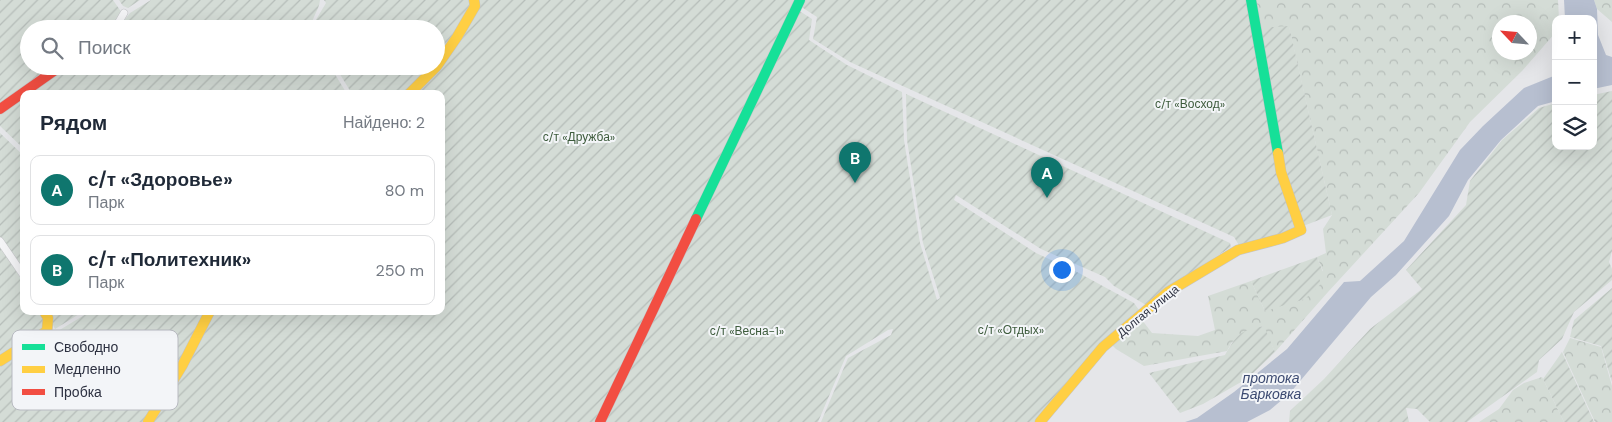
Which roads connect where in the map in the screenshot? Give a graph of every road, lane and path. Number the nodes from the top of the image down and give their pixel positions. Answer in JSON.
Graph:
{"nodes":[{"id":1,"x":474,"y":0,"type":"edge"},
{"id":2,"x":800,"y":0,"type":"edge"},
{"id":3,"x":1251,"y":0,"type":"edge"},
{"id":4,"x":124,"y":13,"type":"dead end"},
{"id":5,"x":120,"y":20,"type":"edge"},
{"id":6,"x":445,"y":54,"type":"edge"},
{"id":7,"x":48,"y":75,"type":"edge"},
{"id":8,"x":428,"y":75,"type":"edge"},
{"id":9,"x":26,"y":90,"type":"edge"},
{"id":10,"x":413,"y":90,"type":"edge"},
{"id":11,"x":20,"y":94,"type":"edge"},
{"id":12,"x":0,"y":108,"type":"edge"},
{"id":13,"x":0,"y":240,"type":"edge"},
{"id":14,"x":20,"y":270,"type":"edge"},
{"id":15,"x":46,"y":315,"type":"edge"},
{"id":16,"x":208,"y":315,"type":"edge"},
{"id":17,"x":47,"y":330,"type":"edge"},
{"id":18,"x":12,"y":353,"type":"edge"},
{"id":19,"x":0,"y":361,"type":"edge"},
{"id":20,"x":178,"y":373,"type":"edge"},
{"id":21,"x":155,"y":410,"type":"edge"},
{"id":22,"x":148,"y":422,"type":"edge"},
{"id":23,"x":600,"y":422,"type":"edge"},
{"id":24,"x":1040,"y":422,"type":"edge"}],
"edges":[{"from":1,"to":6,"type":"street"},
{"from":2,"to":23,"type":"street"},
{"from":3,"to":24,"type":"street","name":"Долгая улица"},
{"from":4,"to":5,"type":"street"},
{"from":7,"to":9,"type":"street"},
{"from":8,"to":10,"type":"street"},
{"from":11,"to":12,"type":"street"},
{"from":13,"to":14,"type":"street"},
{"from":15,"to":17,"type":"street"},
{"from":16,"to":20,"type":"street"},
{"from":18,"to":19,"type":"street"},
{"from":21,"to":22,"type":"street"}]}
